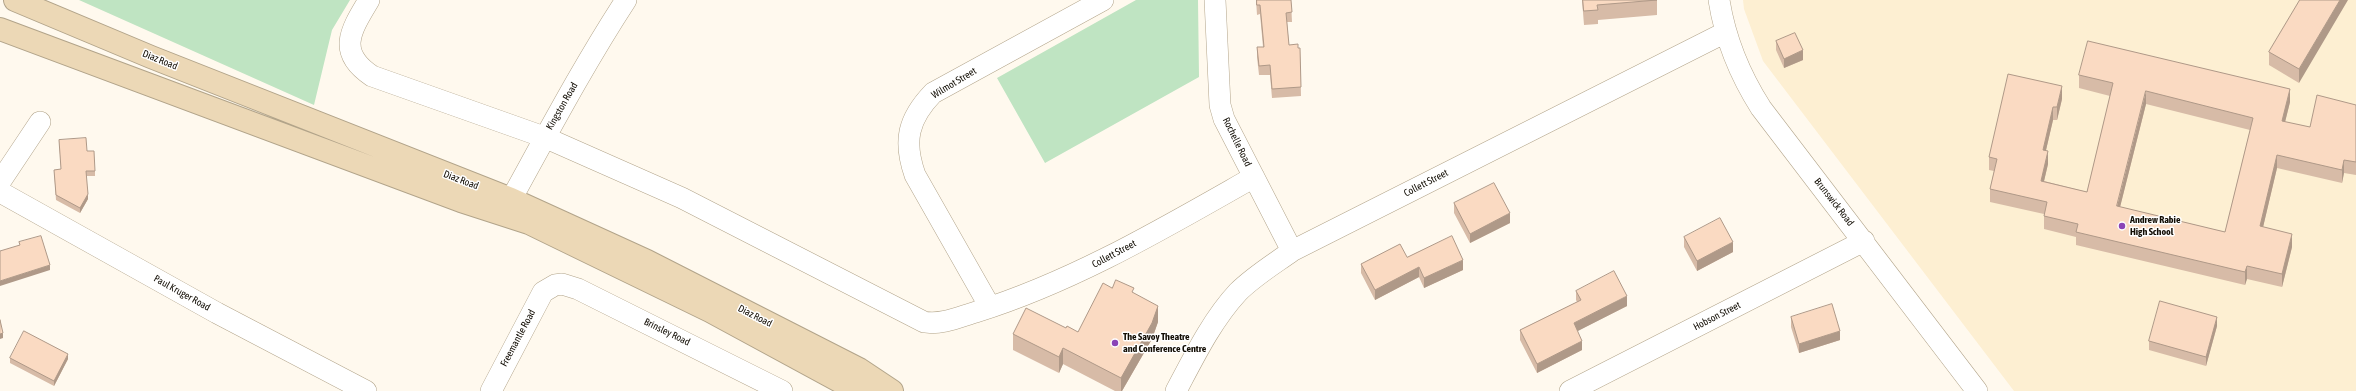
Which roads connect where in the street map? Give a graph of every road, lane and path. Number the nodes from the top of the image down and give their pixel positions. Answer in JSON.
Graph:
{"nodes":[{"id":1,"x":15,"y":0,"type":"edge"},
{"id":2,"x":369,"y":0,"type":"edge"},
{"id":3,"x":626,"y":0,"type":"edge"},
{"id":4,"x":1103,"y":0,"type":"edge"},
{"id":5,"x":1215,"y":0,"type":"edge"},
{"id":6,"x":1719,"y":0,"type":"edge"},
{"id":7,"x":0,"y":29,"type":"edge"},
{"id":8,"x":1726,"y":32,"type":"junction"},
{"id":9,"x":40,"y":122,"type":"dead end"},
{"id":10,"x":544,"y":137,"type":"junction"},
{"id":11,"x":1254,"y":177,"type":"junction"},
{"id":12,"x":0,"y":182,"type":"edge"},
{"id":13,"x":0,"y":192,"type":"edge"},
{"id":14,"x":507,"y":207,"type":"junction"},
{"id":15,"x":1864,"y":240,"type":"junction"},
{"id":16,"x":1292,"y":251,"type":"junction"},
{"id":17,"x":549,"y":287,"type":"joint"},
{"id":18,"x":990,"y":307,"type":"junction"},
{"id":19,"x":366,"y":391,"type":"edge"},
{"id":20,"x":491,"y":391,"type":"edge"},
{"id":21,"x":782,"y":391,"type":"edge"},
{"id":22,"x":863,"y":391,"type":"edge"},
{"id":23,"x":892,"y":391,"type":"edge"},
{"id":24,"x":1176,"y":391,"type":"edge"},
{"id":25,"x":1570,"y":391,"type":"edge"},
{"id":26,"x":1977,"y":391,"type":"edge"}],
"edges":[{"from":1,"to":14,"type":"street","name":"Diaz Road"},
{"from":2,"to":10,"type":"street"},
{"from":3,"to":10,"type":"street","name":"Kingston Road"},
{"from":4,"to":18,"type":"street","name":"Wilmot Street"},
{"from":5,"to":11,"type":"street","name":"Rochelle Road"},
{"from":6,"to":8,"type":"street","name":"Brunswick Road"},
{"from":7,"to":14,"type":"street","name":"Diaz Road"},
{"from":8,"to":15,"type":"street","name":"Brunswick Road"},
{"from":8,"to":16,"type":"street","name":"Collett Street"},
{"from":9,"to":12,"type":"street"},
{"from":10,"to":14,"type":"street","name":"Kingston Road"},
{"from":10,"to":18,"type":"street"},
{"from":11,"to":16,"type":"street","name":"Rochelle Road"},
{"from":11,"to":18,"type":"street","name":"Collett Street"},
{"from":13,"to":19,"type":"street","name":"Paul Kruger Road"},
{"from":14,"to":22,"type":"street","name":"Diaz Road"},
{"from":14,"to":23,"type":"street","name":"Diaz Road"},
{"from":15,"to":25,"type":"street","name":"Hobson Street"},
{"from":15,"to":26,"type":"street","name":"Brunswick Road"},
{"from":16,"to":24,"type":"street","name":"Collett Street"},
{"from":17,"to":20,"type":"street","name":"Freemantle Road"},
{"from":17,"to":21,"type":"street","name":"Brinsley Road"}]}
